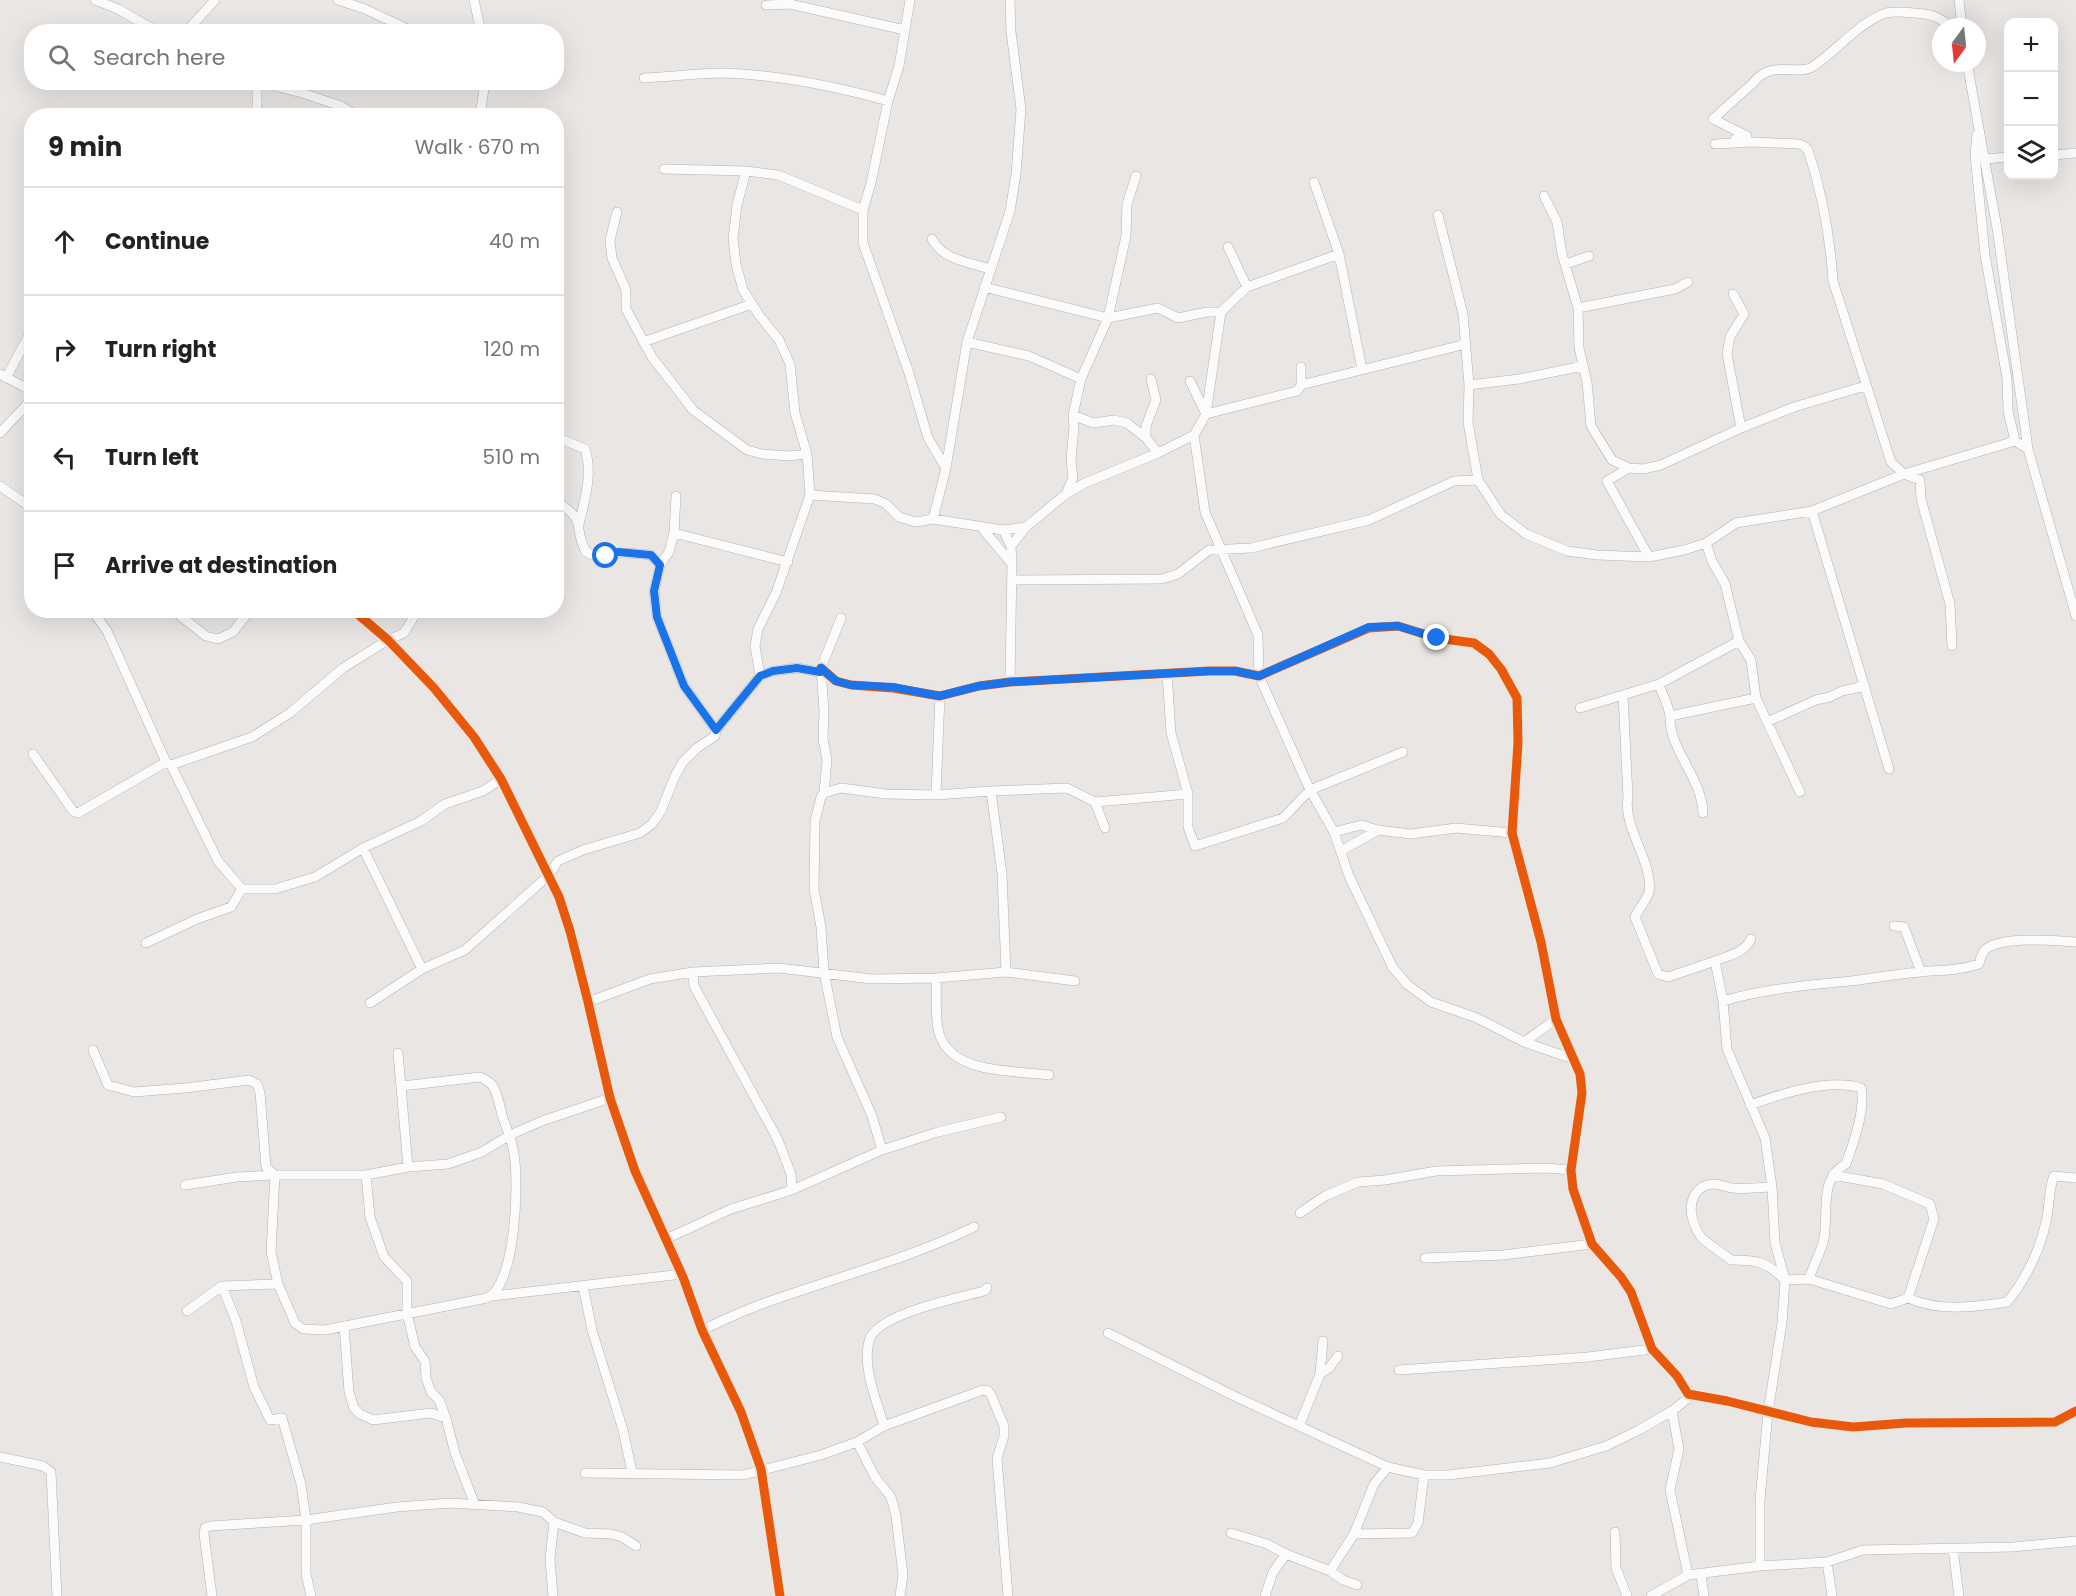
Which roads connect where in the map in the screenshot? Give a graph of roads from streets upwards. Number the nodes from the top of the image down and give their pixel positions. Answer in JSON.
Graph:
{"nodes":[{"id":1,"x":95,"y":0,"type":"edge"},
{"id":2,"x":215,"y":0,"type":"edge"},
{"id":3,"x":338,"y":0,"type":"edge"},
{"id":4,"x":474,"y":0,"type":"edge"},
{"id":5,"x":910,"y":0,"type":"edge"},
{"id":6,"x":1010,"y":0,"type":"edge"},
{"id":7,"x":1959,"y":0,"type":"edge"},
{"id":8,"x":766,"y":5,"type":"dead end"},
{"id":9,"x":1938,"y":18,"type":"edge"},
{"id":10,"x":1961,"y":18,"type":"edge"},
{"id":11,"x":144,"y":24,"type":"edge"},
{"id":12,"x":193,"y":24,"type":"edge"},
{"id":13,"x":397,"y":24,"type":"edge"},
{"id":14,"x":478,"y":24,"type":"edge"},
{"id":15,"x":905,"y":30,"type":"junction"},
{"id":16,"x":1968,"y":72,"type":"edge"},
{"id":17,"x":644,"y":78,"type":"dead end"},
{"id":18,"x":258,"y":90,"type":"edge"},
{"id":19,"x":290,"y":90,"type":"edge"},
{"id":20,"x":484,"y":90,"type":"edge"},
{"id":21,"x":888,"y":100,"type":"junction"},
{"id":22,"x":257,"y":108,"type":"edge"},
{"id":23,"x":344,"y":108,"type":"edge"},
{"id":24,"x":481,"y":108,"type":"edge"},
{"id":25,"x":1978,"y":129,"type":"junction"},
{"id":26,"x":2076,"y":153,"type":"edge"},
{"id":27,"x":2058,"y":154,"type":"edge"},
{"id":28,"x":2004,"y":157,"type":"edge"},
{"id":29,"x":1985,"y":159,"type":"junction"},
{"id":30,"x":664,"y":169,"type":"dead end"},
{"id":31,"x":746,"y":171,"type":"junction"},
{"id":32,"x":1136,"y":176,"type":"dead end"},
{"id":33,"x":1314,"y":182,"type":"dead end"},
{"id":34,"x":1544,"y":196,"type":"dead end"},
{"id":35,"x":863,"y":210,"type":"junction"},
{"id":36,"x":617,"y":212,"type":"dead end"},
{"id":37,"x":1438,"y":215,"type":"dead end"},
{"id":38,"x":932,"y":239,"type":"dead end"},
{"id":39,"x":1228,"y":247,"type":"dead end"},
{"id":40,"x":1339,"y":254,"type":"junction"},
{"id":41,"x":1589,"y":256,"type":"dead end"},
{"id":42,"x":1566,"y":264,"type":"junction"},
{"id":43,"x":990,"y":269,"type":"junction"},
{"id":44,"x":1688,"y":282,"type":"dead end"},
{"id":45,"x":984,"y":287,"type":"junction"},
{"id":46,"x":1247,"y":287,"type":"junction"},
{"id":47,"x":1733,"y":294,"type":"dead end"},
{"id":48,"x":752,"y":304,"type":"junction"},
{"id":49,"x":1578,"y":308,"type":"junction"},
{"id":50,"x":1221,"y":312,"type":"junction"},
{"id":51,"x":1108,"y":318,"type":"junction"},
{"id":52,"x":643,"y":342,"type":"junction"},
{"id":53,"x":967,"y":342,"type":"junction"},
{"id":54,"x":24,"y":343,"type":"edge"},
{"id":55,"x":1466,"y":344,"type":"junction"},
{"id":56,"x":1583,"y":366,"type":"junction"},
{"id":57,"x":1301,"y":367,"type":"dead end"},
{"id":58,"x":1362,"y":369,"type":"junction"},
{"id":59,"x":3,"y":376,"type":"edge"},
{"id":60,"x":1081,"y":379,"type":"junction"},
{"id":61,"x":1151,"y":379,"type":"dead end"},
{"id":62,"x":1190,"y":381,"type":"dead end"},
{"id":63,"x":1301,"y":385,"type":"junction"},
{"id":64,"x":1468,"y":385,"type":"junction"},
{"id":65,"x":1865,"y":386,"type":"junction"},
{"id":66,"x":24,"y":387,"type":"edge"},
{"id":67,"x":24,"y":408,"type":"edge"},
{"id":68,"x":1206,"y":414,"type":"junction"},
{"id":69,"x":1073,"y":416,"type":"junction"},
{"id":70,"x":1741,"y":428,"type":"junction"},
{"id":71,"x":0,"y":433,"type":"edge"},
{"id":72,"x":1194,"y":435,"type":"junction"},
{"id":73,"x":1146,"y":438,"type":"junction"},
{"id":74,"x":564,"y":440,"type":"edge"},
{"id":75,"x":2015,"y":441,"type":"junction"},
{"id":76,"x":2028,"y":449,"type":"junction"},
{"id":77,"x":1158,"y":453,"type":"junction"},
{"id":78,"x":807,"y":454,"type":"junction"},
{"id":79,"x":946,"y":468,"type":"junction"},
{"id":80,"x":1629,"y":468,"type":"junction"},
{"id":81,"x":1904,"y":474,"type":"junction"},
{"id":82,"x":1073,"y":478,"type":"junction"},
{"id":83,"x":1478,"y":480,"type":"junction"},
{"id":84,"x":1085,"y":483,"type":"junction"},
{"id":85,"x":0,"y":486,"type":"edge"},
{"id":86,"x":1066,"y":494,"type":"junction"},
{"id":87,"x":810,"y":495,"type":"junction"},
{"id":88,"x":676,"y":496,"type":"dead end"},
{"id":89,"x":24,"y":502,"type":"edge"},
{"id":90,"x":564,"y":506,"type":"edge"},
{"id":91,"x":1812,"y":511,"type":"junction"},
{"id":92,"x":933,"y":519,"type":"junction"},
{"id":93,"x":579,"y":524,"type":"junction"},
{"id":94,"x":1026,"y":527,"type":"junction"},
{"id":95,"x":982,"y":528,"type":"junction"},
{"id":96,"x":1003,"y":530,"type":"junction"},
{"id":97,"x":674,"y":533,"type":"junction"},
{"id":98,"x":1706,"y":543,"type":"junction"},
{"id":99,"x":1011,"y":546,"type":"junction"},
{"id":100,"x":1220,"y":549,"type":"junction"},
{"id":101,"x":1649,"y":557,"type":"junction"},
{"id":102,"x":788,"y":562,"type":"junction"},
{"id":103,"x":1012,"y":564,"type":"junction"},
{"id":104,"x":660,"y":565,"type":"junction"},
{"id":105,"x":1012,"y":580,"type":"junction"},
{"id":106,"x":2076,"y":616,"type":"edge"},
{"id":107,"x":97,"y":618,"type":"edge"},
{"id":108,"x":183,"y":618,"type":"edge"},
{"id":109,"x":243,"y":618,"type":"edge"},
{"id":110,"x":362,"y":618,"type":"edge"},
{"id":111,"x":413,"y":618,"type":"edge"},
{"id":112,"x":841,"y":618,"type":"dead end"},
{"id":113,"x":388,"y":640,"type":"junction"},
{"id":114,"x":1739,"y":641,"type":"junction"},
{"id":115,"x":1952,"y":646,"type":"dead end"},
{"id":116,"x":821,"y":668,"type":"junction"},
{"id":117,"x":1167,"y":673,"type":"junction"},
{"id":118,"x":760,"y":676,"type":"junction"},
{"id":119,"x":1259,"y":676,"type":"junction"},
{"id":120,"x":1010,"y":682,"type":"junction"},
{"id":121,"x":1659,"y":684,"type":"junction"},
{"id":122,"x":1865,"y":686,"type":"junction"},
{"id":123,"x":1623,"y":695,"type":"junction"},
{"id":124,"x":939,"y":696,"type":"junction"},
{"id":125,"x":1756,"y":698,"type":"junction"},
{"id":126,"x":1580,"y":708,"type":"dead end"},
{"id":127,"x":1670,"y":716,"type":"junction"},
{"id":128,"x":1767,"y":722,"type":"junction"},
{"id":129,"x":716,"y":730,"type":"junction"},
{"id":130,"x":1403,"y":752,"type":"dead end"},
{"id":131,"x":33,"y":754,"type":"dead end"},
{"id":132,"x":168,"y":764,"type":"junction"},
{"id":133,"x":1888,"y":770,"type":"dead end"},
{"id":134,"x":501,"y":779,"type":"junction"},
{"id":135,"x":991,"y":790,"type":"junction"},
{"id":136,"x":1310,"y":790,"type":"junction"},
{"id":137,"x":1800,"y":792,"type":"dead end"},
{"id":138,"x":824,"y":793,"type":"junction"},
{"id":139,"x":1188,"y":794,"type":"junction"},
{"id":140,"x":936,"y":795,"type":"junction"},
{"id":141,"x":1095,"y":802,"type":"junction"},
{"id":142,"x":1703,"y":813,"type":"dead end"},
{"id":143,"x":1105,"y":828,"type":"dead end"},
{"id":144,"x":1377,"y":830,"type":"junction"},
{"id":145,"x":1334,"y":832,"type":"junction"},
{"id":146,"x":1512,"y":833,"type":"junction"},
{"id":147,"x":363,"y":848,"type":"junction"},
{"id":148,"x":1341,"y":851,"type":"junction"},
{"id":149,"x":549,"y":875,"type":"junction"},
{"id":150,"x":242,"y":890,"type":"junction"},
{"id":151,"x":1894,"y":926,"type":"dead end"},
{"id":152,"x":1751,"y":939,"type":"dead end"},
{"id":153,"x":2076,"y":942,"type":"edge"},
{"id":154,"x":146,"y":943,"type":"dead end"},
{"id":155,"x":1715,"y":960,"type":"junction"},
{"id":156,"x":422,"y":969,"type":"junction"},
{"id":157,"x":693,"y":972,"type":"junction"},
{"id":158,"x":824,"y":972,"type":"junction"},
{"id":159,"x":1006,"y":972,"type":"junction"},
{"id":160,"x":1922,"y":972,"type":"junction"},
{"id":161,"x":936,"y":978,"type":"junction"},
{"id":162,"x":1075,"y":981,"type":"dead end"},
{"id":163,"x":1723,"y":1001,"type":"junction"},
{"id":164,"x":588,"y":1002,"type":"junction"},
{"id":165,"x":370,"y":1003,"type":"dead end"},
{"id":166,"x":1556,"y":1019,"type":"junction"},
{"id":167,"x":1524,"y":1042,"type":"junction"},
{"id":168,"x":93,"y":1050,"type":"dead end"},
{"id":169,"x":398,"y":1053,"type":"dead end"},
{"id":170,"x":1573,"y":1059,"type":"junction"},
{"id":171,"x":1049,"y":1075,"type":"dead end"},
{"id":172,"x":402,"y":1086,"type":"junction"},
{"id":173,"x":610,"y":1098,"type":"junction"},
{"id":174,"x":1750,"y":1105,"type":"junction"},
{"id":175,"x":1001,"y":1117,"type":"dead end"},
{"id":176,"x":510,"y":1135,"type":"junction"},
{"id":177,"x":882,"y":1150,"type":"junction"},
{"id":178,"x":408,"y":1167,"type":"junction"},
{"id":179,"x":1571,"y":1170,"type":"junction"},
{"id":180,"x":274,"y":1175,"type":"junction"},
{"id":181,"x":366,"y":1175,"type":"junction"},
{"id":182,"x":1833,"y":1175,"type":"junction"},
{"id":183,"x":2076,"y":1178,"type":"edge"},
{"id":184,"x":185,"y":1185,"type":"dead end"},
{"id":185,"x":1772,"y":1186,"type":"junction"},
{"id":186,"x":792,"y":1190,"type":"junction"},
{"id":187,"x":1300,"y":1213,"type":"dead end"},
{"id":188,"x":974,"y":1227,"type":"dead end"},
{"id":189,"x":666,"y":1239,"type":"junction"},
{"id":190,"x":1592,"y":1244,"type":"junction"},
{"id":191,"x":1425,"y":1258,"type":"dead end"},
{"id":192,"x":682,"y":1274,"type":"junction"},
{"id":193,"x":1809,"y":1279,"type":"junction"},
{"id":194,"x":1785,"y":1280,"type":"junction"},
{"id":195,"x":278,"y":1284,"type":"junction"},
{"id":196,"x":222,"y":1286,"type":"junction"},
{"id":197,"x":583,"y":1286,"type":"junction"},
{"id":198,"x":987,"y":1288,"type":"dead end"},
{"id":199,"x":493,"y":1296,"type":"junction"},
{"id":200,"x":1908,"y":1298,"type":"junction"},
{"id":201,"x":187,"y":1311,"type":"dead end"},
{"id":202,"x":407,"y":1313,"type":"junction"},
{"id":203,"x":344,"y":1326,"type":"junction"},
{"id":204,"x":702,"y":1330,"type":"junction"},
{"id":205,"x":1108,"y":1333,"type":"dead end"},
{"id":206,"x":1323,"y":1341,"type":"dead end"},
{"id":207,"x":1652,"y":1349,"type":"junction"},
{"id":208,"x":1338,"y":1356,"type":"dead end"},
{"id":209,"x":1399,"y":1370,"type":"dead end"},
{"id":210,"x":1320,"y":1374,"type":"junction"},
{"id":211,"x":1688,"y":1394,"type":"junction"},
{"id":212,"x":1672,"y":1411,"type":"junction"},
{"id":213,"x":2076,"y":1411,"type":"edge"},
{"id":214,"x":1768,"y":1412,"type":"junction"},
{"id":215,"x":446,"y":1418,"type":"junction"},
{"id":216,"x":884,"y":1426,"type":"junction"},
{"id":217,"x":1299,"y":1426,"type":"junction"},
{"id":218,"x":857,"y":1442,"type":"junction"},
{"id":219,"x":0,"y":1458,"type":"edge"},
{"id":220,"x":1388,"y":1467,"type":"junction"},
{"id":221,"x":761,"y":1469,"type":"junction"},
{"id":222,"x":632,"y":1472,"type":"junction"},
{"id":223,"x":585,"y":1473,"type":"dead end"},
{"id":224,"x":1424,"y":1475,"type":"junction"},
{"id":225,"x":475,"y":1505,"type":"junction"},
{"id":226,"x":306,"y":1520,"type":"junction"},
{"id":227,"x":554,"y":1522,"type":"junction"},
{"id":228,"x":1615,"y":1532,"type":"dead end"},
{"id":229,"x":1231,"y":1533,"type":"dead end"},
{"id":230,"x":1354,"y":1534,"type":"junction"},
{"id":231,"x":2076,"y":1541,"type":"edge"},
{"id":232,"x":636,"y":1546,"type":"dead end"},
{"id":233,"x":1953,"y":1549,"type":"junction"},
{"id":234,"x":1286,"y":1554,"type":"junction"},
{"id":235,"x":1827,"y":1562,"type":"junction"},
{"id":236,"x":1760,"y":1566,"type":"junction"},
{"id":237,"x":1330,"y":1570,"type":"junction"},
{"id":238,"x":1688,"y":1575,"type":"junction"},
{"id":239,"x":1701,"y":1575,"type":"junction"},
{"id":240,"x":1357,"y":1585,"type":"dead end"},
{"id":241,"x":57,"y":1596,"type":"edge"},
{"id":242,"x":212,"y":1596,"type":"edge"},
{"id":243,"x":311,"y":1596,"type":"edge"},
{"id":244,"x":553,"y":1596,"type":"edge"},
{"id":245,"x":780,"y":1596,"type":"edge"},
{"id":246,"x":900,"y":1596,"type":"edge"},
{"id":247,"x":1008,"y":1596,"type":"edge"},
{"id":248,"x":1265,"y":1596,"type":"edge"},
{"id":249,"x":1627,"y":1596,"type":"edge"},
{"id":250,"x":1651,"y":1596,"type":"edge"},
{"id":251,"x":1704,"y":1596,"type":"edge"},
{"id":252,"x":1832,"y":1596,"type":"edge"},
{"id":253,"x":1959,"y":1596,"type":"edge"}],
"edges":[{"from":1,"to":11,"type":"street"},
{"from":2,"to":12,"type":"street"},
{"from":3,"to":13,"type":"street"},
{"from":4,"to":14,"type":"street"},
{"from":5,"to":15,"type":"street"},
{"from":6,"to":43,"type":"street"},
{"from":7,"to":10,"type":"street"},
{"from":8,"to":15,"type":"street"},
{"from":9,"to":65,"type":"street"},
{"from":15,"to":21,"type":"street"},
{"from":16,"to":25,"type":"street"},
{"from":17,"to":21,"type":"street"},
{"from":18,"to":22,"type":"street"},
{"from":19,"to":23,"type":"street"},
{"from":20,"to":24,"type":"street"},
{"from":21,"to":35,"type":"street"},
{"from":25,"to":29,"type":"street"},
{"from":25,"to":75,"type":"street"},
{"from":26,"to":27,"type":"street"},
{"from":28,"to":29,"type":"street"},
{"from":29,"to":76,"type":"street"},
{"from":30,"to":31,"type":"street"},
{"from":31,"to":35,"type":"street"},
{"from":31,"to":48,"type":"street"},
{"from":32,"to":51,"type":"street"},
{"from":33,"to":40,"type":"street"},
{"from":34,"to":42,"type":"street"},
{"from":35,"to":79,"type":"street"},
{"from":36,"to":52,"type":"street"},
{"from":37,"to":55,"type":"street"},
{"from":38,"to":43,"type":"street"},
{"from":39,"to":46,"type":"street"},
{"from":40,"to":46,"type":"street"},
{"from":40,"to":58,"type":"street"},
{"from":41,"to":42,"type":"street"},
{"from":42,"to":49,"type":"street"},
{"from":43,"to":45,"type":"street"},
{"from":44,"to":49,"type":"street"},
{"from":45,"to":51,"type":"street"},
{"from":45,"to":53,"type":"street"},
{"from":46,"to":50,"type":"street"},
{"from":47,"to":70,"type":"street"},
{"from":48,"to":52,"type":"street"},
{"from":48,"to":78,"type":"street"},
{"from":49,"to":56,"type":"street"},
{"from":50,"to":51,"type":"street"},
{"from":50,"to":68,"type":"street"},
{"from":51,"to":60,"type":"street"},
{"from":52,"to":78,"type":"street"},
{"from":53,"to":60,"type":"street"},
{"from":53,"to":79,"type":"street"},
{"from":54,"to":59,"type":"street"},
{"from":55,"to":58,"type":"street"},
{"from":55,"to":64,"type":"street"},
{"from":56,"to":64,"type":"street"},
{"from":56,"to":80,"type":"street"},
{"from":57,"to":63,"type":"street"},
{"from":58,"to":63,"type":"street"},
{"from":59,"to":66,"type":"street"},
{"from":60,"to":69,"type":"street"},
{"from":61,"to":73,"type":"street"},
{"from":62,"to":68,"type":"street"},
{"from":63,"to":68,"type":"street"},
{"from":64,"to":83,"type":"street"},
{"from":65,"to":70,"type":"street"},
{"from":65,"to":81,"type":"street"},
{"from":67,"to":71,"type":"street"},
{"from":68,"to":72,"type":"street"},
{"from":69,"to":73,"type":"street"},
{"from":69,"to":82,"type":"street"},
{"from":70,"to":80,"type":"street"},
{"from":72,"to":77,"type":"street"},
{"from":72,"to":100,"type":"street"},
{"from":73,"to":77,"type":"street"},
{"from":74,"to":93,"type":"street"},
{"from":75,"to":76,"type":"street"},
{"from":75,"to":81,"type":"street"},
{"from":76,"to":106,"type":"street"},
{"from":77,"to":84,"type":"street"},
{"from":78,"to":87,"type":"street"},
{"from":79,"to":92,"type":"street"},
{"from":80,"to":101,"type":"street"},
{"from":81,"to":91,"type":"street"},
{"from":81,"to":115,"type":"street"},
{"from":82,"to":84,"type":"street"},
{"from":82,"to":86,"type":"street"},
{"from":83,"to":100,"type":"street"},
{"from":83,"to":101,"type":"street"},
{"from":84,"to":86,"type":"street"},
{"from":85,"to":89,"type":"street"},
{"from":86,"to":94,"type":"street"},
{"from":87,"to":92,"type":"street"},
{"from":87,"to":102,"type":"street"},
{"from":88,"to":97,"type":"street"},
{"from":90,"to":93,"type":"street"},
{"from":91,"to":98,"type":"street"},
{"from":91,"to":122,"type":"street"},
{"from":92,"to":95,"type":"street"},
{"from":93,"to":104,"type":"street"},
{"from":94,"to":96,"type":"street"},
{"from":94,"to":99,"type":"street"},
{"from":95,"to":96,"type":"street"},
{"from":95,"to":103,"type":"street"},
{"from":96,"to":99,"type":"street"},
{"from":97,"to":102,"type":"street"},
{"from":97,"to":104,"type":"street"},
{"from":98,"to":101,"type":"street"},
{"from":98,"to":114,"type":"street"},
{"from":99,"to":103,"type":"street"},
{"from":100,"to":105,"type":"street"},
{"from":100,"to":119,"type":"street"},
{"from":102,"to":118,"type":"street"},
{"from":103,"to":105,"type":"street"},
{"from":104,"to":129,"type":"street"},
{"from":105,"to":120,"type":"street"},
{"from":107,"to":132,"type":"street"},
{"from":108,"to":109,"type":"street"},
{"from":110,"to":113,"type":"street"},
{"from":111,"to":113,"type":"street"},
{"from":112,"to":116,"type":"street"},
{"from":113,"to":132,"type":"street"},
{"from":113,"to":134,"type":"street"},
{"from":114,"to":121,"type":"street"},
{"from":114,"to":125,"type":"street"},
{"from":116,"to":118,"type":"street"},
{"from":116,"to":124,"type":"street"},
{"from":116,"to":138,"type":"street"},
{"from":117,"to":119,"type":"street"},
{"from":117,"to":120,"type":"street"},
{"from":117,"to":139,"type":"street"},
{"from":118,"to":129,"type":"street"},
{"from":119,"to":136,"type":"street"},
{"from":119,"to":146,"type":"street"},
{"from":120,"to":124,"type":"street"},
{"from":121,"to":123,"type":"street"},
{"from":121,"to":127,"type":"street"},
{"from":122,"to":128,"type":"street"},
{"from":122,"to":133,"type":"street"},
{"from":123,"to":126,"type":"street"},
{"from":123,"to":155,"type":"street"},
{"from":124,"to":140,"type":"street"},
{"from":125,"to":127,"type":"street"},
{"from":125,"to":128,"type":"street"},
{"from":127,"to":142,"type":"street"},
{"from":128,"to":137,"type":"street"},
{"from":129,"to":149,"type":"street"},
{"from":130,"to":136,"type":"street"},
{"from":131,"to":132,"type":"street"},
{"from":132,"to":150,"type":"street"},
{"from":134,"to":147,"type":"street"},
{"from":134,"to":149,"type":"street"},
{"from":135,"to":140,"type":"street"},
{"from":135,"to":141,"type":"street"},
{"from":135,"to":159,"type":"street"},
{"from":136,"to":139,"type":"street"},
{"from":136,"to":145,"type":"street"},
{"from":138,"to":140,"type":"street"},
{"from":138,"to":158,"type":"street"},
{"from":139,"to":141,"type":"street"},
{"from":141,"to":143,"type":"street"},
{"from":144,"to":145,"type":"street"},
{"from":144,"to":146,"type":"street"},
{"from":144,"to":148,"type":"street"},
{"from":145,"to":148,"type":"street"},
{"from":146,"to":166,"type":"street"},
{"from":147,"to":150,"type":"street"},
{"from":147,"to":156,"type":"street"},
{"from":148,"to":167,"type":"street"},
{"from":149,"to":156,"type":"street"},
{"from":149,"to":164,"type":"street"},
{"from":150,"to":154,"type":"street"},
{"from":151,"to":160,"type":"street"},
{"from":152,"to":155,"type":"street"},
{"from":153,"to":160,"type":"street"},
{"from":155,"to":163,"type":"street"},
{"from":156,"to":165,"type":"street"},
{"from":157,"to":158,"type":"street"},
{"from":157,"to":164,"type":"street"},
{"from":157,"to":186,"type":"street"},
{"from":158,"to":161,"type":"street"},
{"from":158,"to":177,"type":"street"},
{"from":159,"to":161,"type":"street"},
{"from":159,"to":162,"type":"street"},
{"from":160,"to":163,"type":"street"},
{"from":161,"to":171,"type":"street"},
{"from":163,"to":174,"type":"street"},
{"from":164,"to":173,"type":"street"},
{"from":166,"to":167,"type":"street"},
{"from":166,"to":170,"type":"street"},
{"from":167,"to":170,"type":"street"},
{"from":168,"to":180,"type":"street"},
{"from":169,"to":172,"type":"street"},
{"from":170,"to":179,"type":"street"},
{"from":172,"to":176,"type":"street"},
{"from":172,"to":178,"type":"street"},
{"from":173,"to":176,"type":"street"},
{"from":173,"to":189,"type":"street"},
{"from":174,"to":182,"type":"street"},
{"from":174,"to":185,"type":"street"},
{"from":175,"to":177,"type":"street"},
{"from":176,"to":178,"type":"street"},
{"from":176,"to":199,"type":"street"},
{"from":177,"to":186,"type":"street"},
{"from":178,"to":181,"type":"street"},
{"from":179,"to":187,"type":"street"},
{"from":179,"to":190,"type":"street"},
{"from":180,"to":181,"type":"street"},
{"from":180,"to":184,"type":"street"},
{"from":180,"to":195,"type":"street"},
{"from":181,"to":202,"type":"street"},
{"from":182,"to":193,"type":"street"},
{"from":182,"to":200,"type":"street"},
{"from":183,"to":200,"type":"street"},
{"from":185,"to":194,"type":"street"},
{"from":185,"to":194,"type":"street"},
{"from":186,"to":189,"type":"street"},
{"from":188,"to":204,"type":"street"},
{"from":189,"to":192,"type":"street"},
{"from":190,"to":191,"type":"street"},
{"from":190,"to":207,"type":"street"},
{"from":192,"to":197,"type":"street"},
{"from":192,"to":204,"type":"street"},
{"from":193,"to":194,"type":"street"},
{"from":193,"to":200,"type":"street"},
{"from":194,"to":214,"type":"street"},
{"from":195,"to":196,"type":"street"},
{"from":195,"to":203,"type":"street"},
{"from":196,"to":201,"type":"street"},
{"from":196,"to":226,"type":"street"},
{"from":197,"to":199,"type":"street"},
{"from":197,"to":222,"type":"street"},
{"from":198,"to":216,"type":"street"},
{"from":199,"to":202,"type":"street"},
{"from":202,"to":203,"type":"street"},
{"from":202,"to":215,"type":"street"},
{"from":203,"to":215,"type":"street"},
{"from":204,"to":221,"type":"street"},
{"from":205,"to":217,"type":"street"},
{"from":206,"to":210,"type":"street"},
{"from":207,"to":209,"type":"street"},
{"from":207,"to":211,"type":"street"},
{"from":208,"to":210,"type":"street"},
{"from":210,"to":217,"type":"street"},
{"from":211,"to":212,"type":"street"},
{"from":211,"to":214,"type":"street"},
{"from":212,"to":224,"type":"street"},
{"from":212,"to":238,"type":"street"},
{"from":213,"to":214,"type":"street"},
{"from":214,"to":236,"type":"street"},
{"from":215,"to":225,"type":"street"},
{"from":216,"to":218,"type":"street"},
{"from":216,"to":247,"type":"street"},
{"from":217,"to":220,"type":"street"},
{"from":218,"to":221,"type":"street"},
{"from":218,"to":246,"type":"street"},
{"from":219,"to":241,"type":"street"},
{"from":220,"to":224,"type":"street"},
{"from":220,"to":230,"type":"street"},
{"from":221,"to":222,"type":"street"},
{"from":221,"to":245,"type":"street"},
{"from":222,"to":223,"type":"street"},
{"from":224,"to":230,"type":"street"},
{"from":225,"to":226,"type":"street"},
{"from":225,"to":227,"type":"street"},
{"from":226,"to":242,"type":"street"},
{"from":226,"to":243,"type":"street"},
{"from":227,"to":232,"type":"street"},
{"from":227,"to":244,"type":"street"},
{"from":228,"to":249,"type":"street"},
{"from":229,"to":234,"type":"street"},
{"from":230,"to":237,"type":"street"},
{"from":231,"to":233,"type":"street"},
{"from":233,"to":235,"type":"street"},
{"from":233,"to":253,"type":"street"},
{"from":234,"to":237,"type":"street"},
{"from":234,"to":248,"type":"street"},
{"from":235,"to":236,"type":"street"},
{"from":235,"to":252,"type":"street"},
{"from":236,"to":239,"type":"street"},
{"from":237,"to":240,"type":"street"},
{"from":238,"to":239,"type":"street"},
{"from":238,"to":250,"type":"street"},
{"from":239,"to":251,"type":"street"}]}
